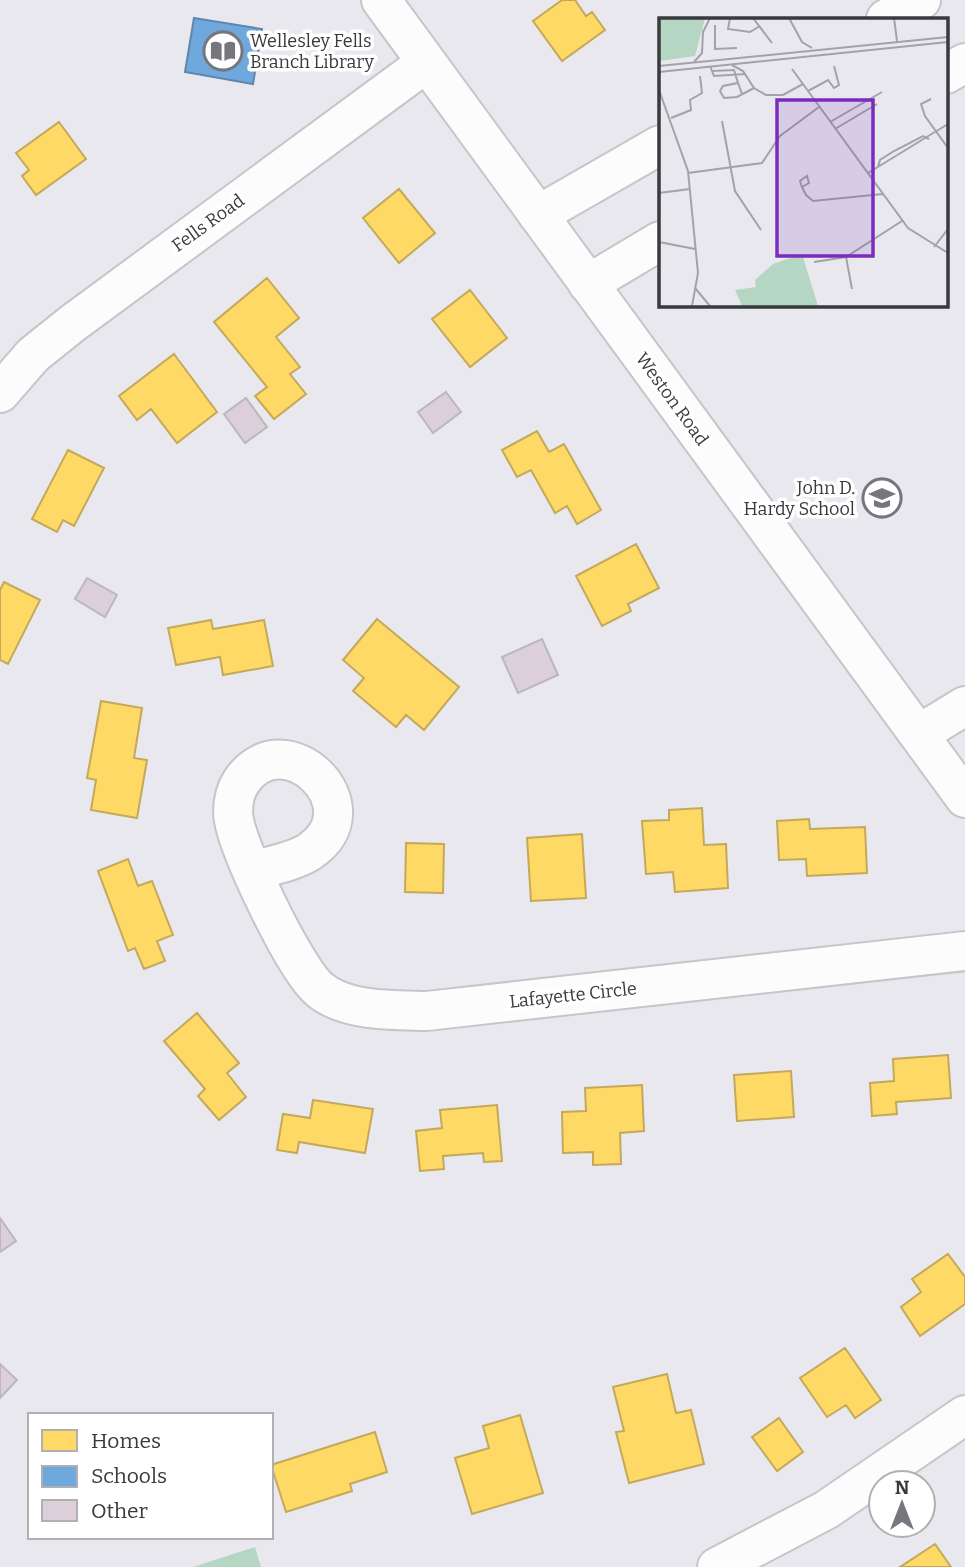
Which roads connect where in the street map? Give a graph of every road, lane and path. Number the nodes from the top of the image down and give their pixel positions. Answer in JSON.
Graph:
{"nodes":[{"id":1,"x":381,"y":0,"type":"edge"},
{"id":2,"x":921,"y":0,"type":"edge"},
{"id":3,"x":889,"y":18,"type":"edge"},
{"id":4,"x":426,"y":62,"type":"junction"},
{"id":5,"x":965,"y":63,"type":"edge"},
{"id":6,"x":948,"y":73,"type":"edge"},
{"id":7,"x":659,"y":146,"type":"edge"},
{"id":8,"x":538,"y":215,"type":"junction"},
{"id":9,"x":659,"y":242,"type":"edge"},
{"id":10,"x":588,"y":284,"type":"junction"},
{"id":11,"x":0,"y":393,"type":"edge"},
{"id":12,"x":965,"y":706,"type":"edge"},
{"id":13,"x":919,"y":734,"type":"junction"},
{"id":14,"x":965,"y":798,"type":"edge"},
{"id":15,"x":254,"y":871,"type":"dead end"},
{"id":16,"x":965,"y":951,"type":"edge"},
{"id":17,"x":965,"y":1415,"type":"edge"},
{"id":18,"x":717,"y":1567,"type":"edge"}],
"edges":[{"from":1,"to":4,"type":"street","name":"Weston Road"},
{"from":2,"to":3,"type":"street"},
{"from":4,"to":8,"type":"street","name":"Weston Road"},
{"from":4,"to":11,"type":"street","name":"Fells Road"},
{"from":5,"to":6,"type":"street"},
{"from":7,"to":8,"type":"street"},
{"from":8,"to":10,"type":"street","name":"Weston Road"},
{"from":9,"to":10,"type":"street"},
{"from":10,"to":13,"type":"street","name":"Weston Road"},
{"from":12,"to":13,"type":"street"},
{"from":13,"to":14,"type":"street","name":"Weston Road"},
{"from":15,"to":16,"type":"street","name":"Lafayette Circle"},
{"from":17,"to":18,"type":"street"}]}
